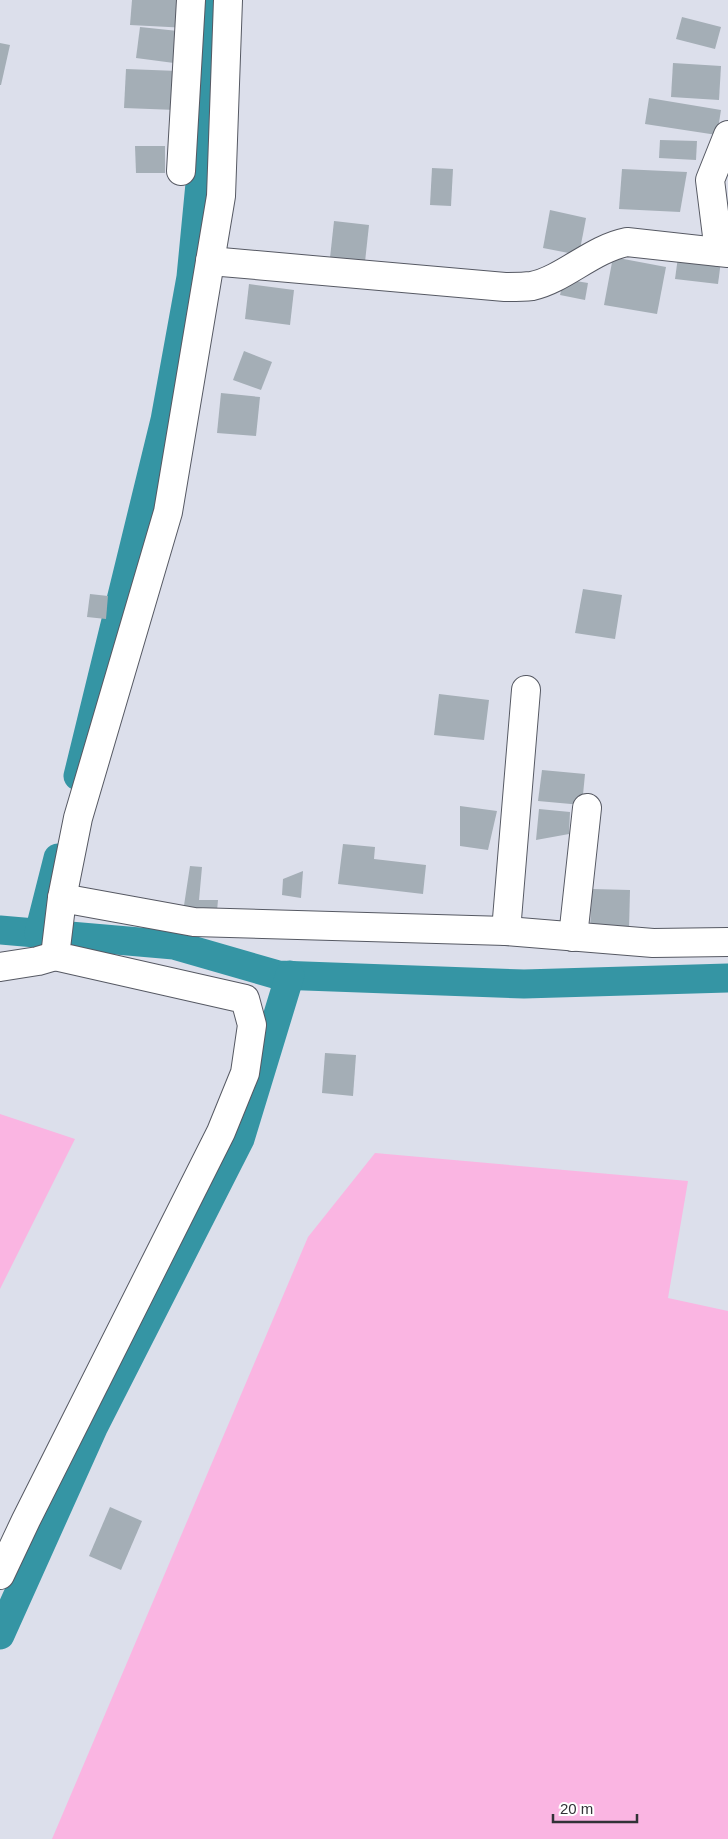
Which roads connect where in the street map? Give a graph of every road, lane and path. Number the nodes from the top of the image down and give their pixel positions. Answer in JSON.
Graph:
{"nodes":[{"id":1,"x":191,"y":0,"type":"edge"},
{"id":2,"x":228,"y":0,"type":"edge"},
{"id":3,"x":728,"y":135,"type":"edge"},
{"id":4,"x":181,"y":171,"type":"dead end"},
{"id":5,"x":724,"y":252,"type":"edge"},
{"id":6,"x":210,"y":261,"type":"junction"},
{"id":7,"x":526,"y":690,"type":"dead end"},
{"id":8,"x":587,"y":808,"type":"dead end"},
{"id":9,"x":61,"y":906,"type":"junction"},
{"id":10,"x":506,"y":931,"type":"junction"},
{"id":11,"x":573,"y":937,"type":"junction"},
{"id":12,"x":728,"y":942,"type":"edge"},
{"id":13,"x":56,"y":951,"type":"junction"},
{"id":14,"x":0,"y":967,"type":"edge"},
{"id":15,"x":0,"y":1575,"type":"edge"}],
"edges":[{"from":1,"to":4,"type":"street"},
{"from":2,"to":6,"type":"street"},
{"from":3,"to":5,"type":"street"},
{"from":5,"to":6,"type":"street"},
{"from":6,"to":9,"type":"street"},
{"from":7,"to":10,"type":"street"},
{"from":8,"to":11,"type":"street"},
{"from":9,"to":10,"type":"street"},
{"from":9,"to":13,"type":"street"},
{"from":10,"to":11,"type":"street"},
{"from":11,"to":12,"type":"street"},
{"from":13,"to":14,"type":"street"},
{"from":13,"to":15,"type":"street"}]}
